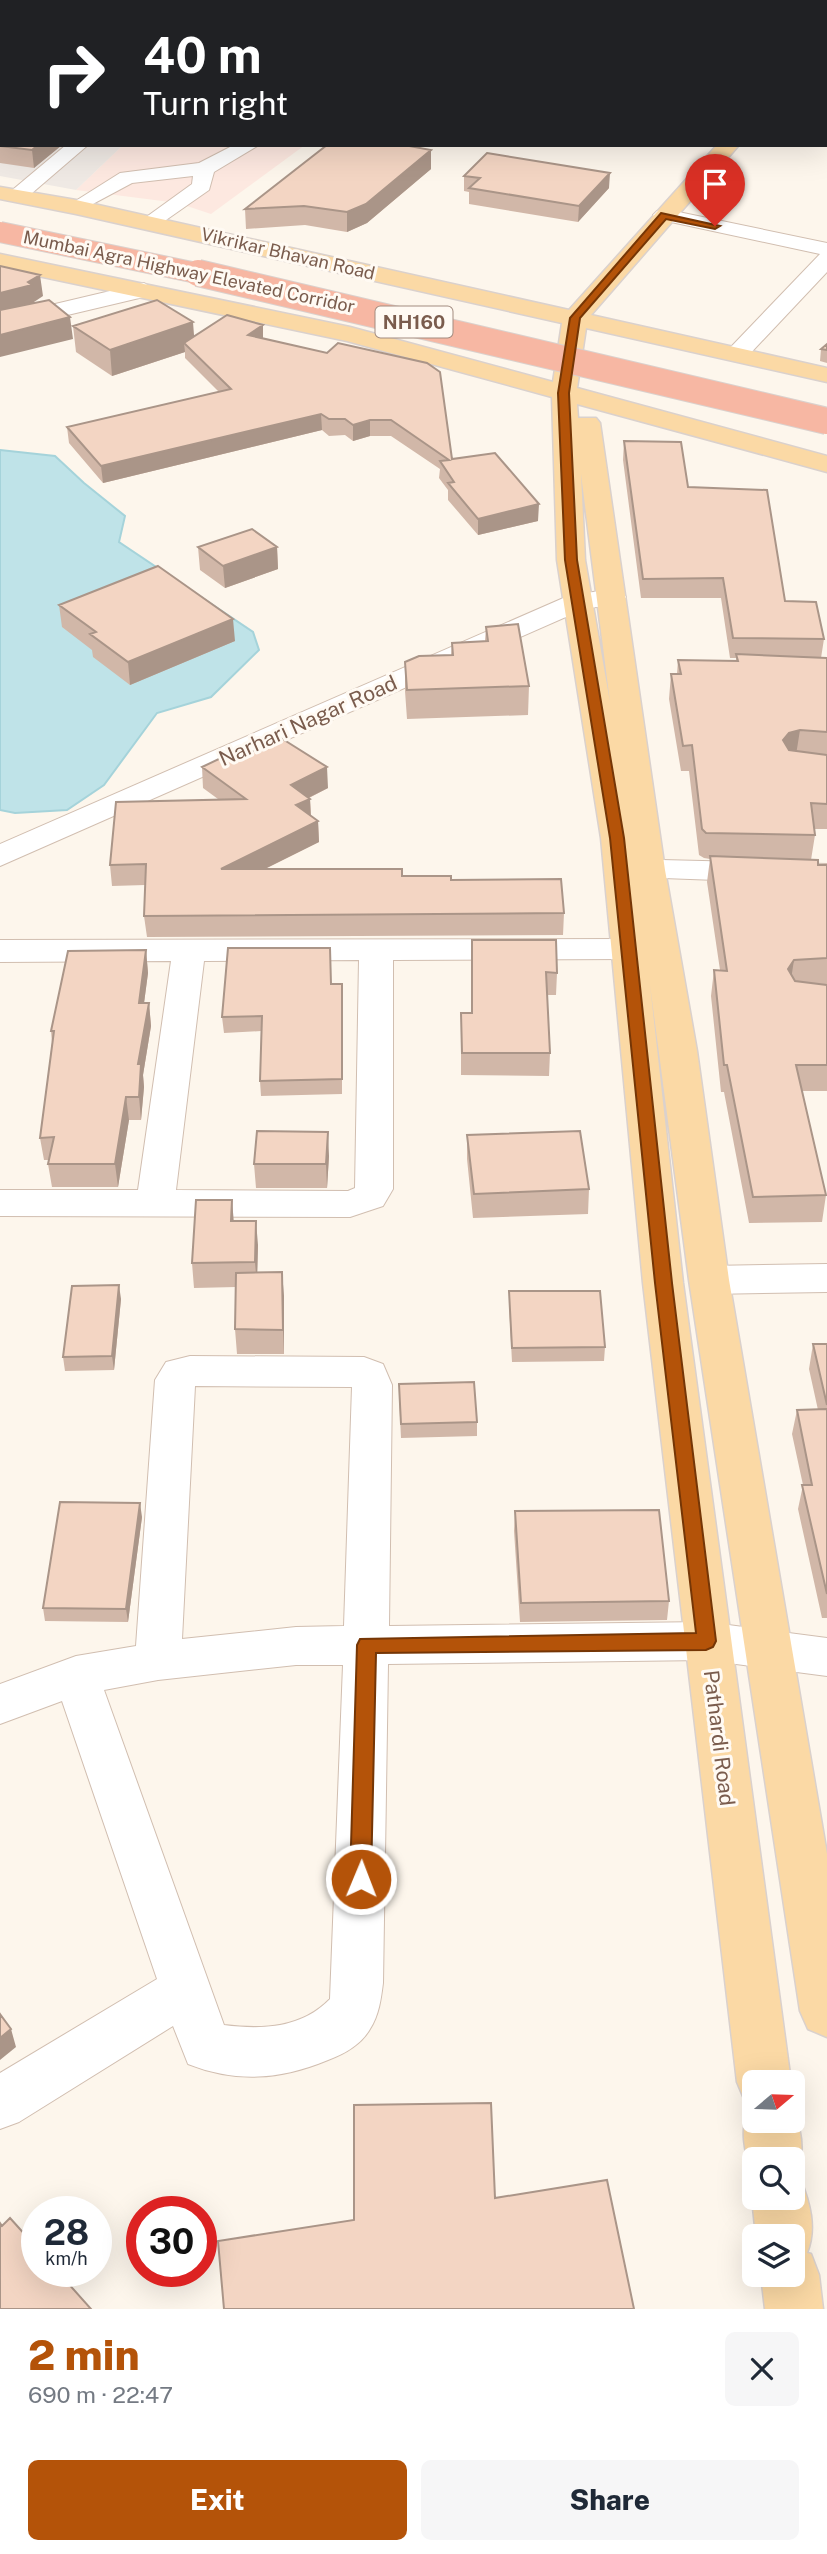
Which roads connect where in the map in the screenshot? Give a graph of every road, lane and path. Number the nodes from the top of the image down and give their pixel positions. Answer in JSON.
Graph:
{"nodes":[{"id":1,"x":75,"y":147,"type":"edge"},
{"id":2,"x":245,"y":147,"type":"edge"},
{"id":3,"x":727,"y":147,"type":"edge"},
{"id":4,"x":753,"y":147,"type":"edge"},
{"id":5,"x":204,"y":169,"type":"junction"},
{"id":6,"x":8,"y":195,"type":"edge"},
{"id":7,"x":76,"y":207,"type":"junction"},
{"id":8,"x":0,"y":215,"type":"edge"},
{"id":9,"x":664,"y":215,"type":"junction"},
{"id":10,"x":116,"y":216,"type":"junction"},
{"id":11,"x":689,"y":220,"type":"junction"},
{"id":12,"x":149,"y":223,"type":"junction"},
{"id":13,"x":0,"y":232,"type":"edge"},
{"id":14,"x":825,"y":249,"type":"edge"},
{"id":15,"x":0,"y":261,"type":"edge"},
{"id":16,"x":30,"y":267,"type":"junction"},
{"id":17,"x":608,"y":282,"type":"junction"},
{"id":18,"x":144,"y":290,"type":"junction"},
{"id":19,"x":486,"y":298,"type":"junction"},
{"id":20,"x":587,"y":321,"type":"junction"},
{"id":21,"x":0,"y":324,"type":"edge"},
{"id":22,"x":737,"y":354,"type":"junction"},
{"id":23,"x":827,"y":375,"type":"edge"},
{"id":24,"x":573,"y":395,"type":"junction"},
{"id":25,"x":827,"y":402,"type":"edge"},
{"id":26,"x":827,"y":421,"type":"edge"},
{"id":27,"x":672,"y":422,"type":"junction"},
{"id":28,"x":607,"y":440,"type":"junction"},
{"id":29,"x":827,"y":464,"type":"edge"},
{"id":30,"x":595,"y":600,"type":"junction"},
{"id":31,"x":0,"y":856,"type":"edge"},
{"id":32,"x":634,"y":870,"type":"junction"},
{"id":33,"x":827,"y":874,"type":"edge"},
{"id":34,"x":628,"y":949,"type":"junction"},
{"id":35,"x":0,"y":951,"type":"edge"},
{"id":36,"x":188,"y":951,"type":"junction"},
{"id":37,"x":376,"y":951,"type":"junction"},
{"id":38,"x":0,"y":1203,"type":"edge"},
{"id":39,"x":155,"y":1204,"type":"junction"},
{"id":40,"x":827,"y":1278,"type":"edge"},
{"id":41,"x":709,"y":1280,"type":"junction"},
{"id":42,"x":706,"y":1641,"type":"junction"},
{"id":43,"x":367,"y":1645,"type":"junction"},
{"id":44,"x":770,"y":1649,"type":"junction"},
{"id":45,"x":827,"y":1657,"type":"edge"},
{"id":46,"x":158,"y":1661,"type":"junction"},
{"id":47,"x":76,"y":1676,"type":"junction"},
{"id":48,"x":0,"y":1704,"type":"edge"},
{"id":49,"x":188,"y":1988,"type":"junction"},
{"id":50,"x":827,"y":2011,"type":"edge"},
{"id":51,"x":763,"y":2070,"type":"edge"},
{"id":52,"x":0,"y":2103,"type":"edge"},
{"id":53,"x":791,"y":2287,"type":"edge"},
{"id":54,"x":794,"y":2309,"type":"edge"}],
"edges":[{"from":1,"to":6,"type":"street"},
{"from":2,"to":5,"type":"street"},
{"from":3,"to":9,"type":"main road"},
{"from":4,"to":11,"type":"main road"},
{"from":5,"to":7,"type":"street"},
{"from":5,"to":12,"type":"street"},
{"from":6,"to":7,"type":"main road","name":"Vikrikar Bhavan Road"},
{"from":7,"to":10,"type":"main road","name":"Vikrikar Bhavan Road"},
{"from":8,"to":25,"type":"highway","name":"Mumbai Agra Highway Elevated Corridor","number":"NH160"},
{"from":9,"to":11,"type":"street"},
{"from":9,"to":17,"type":"main road"},
{"from":10,"to":12,"type":"main road","name":"Vikrikar Bhavan Road"},
{"from":10,"to":16,"type":"main road"},
{"from":11,"to":14,"type":"street"},
{"from":11,"to":20,"type":"main road"},
{"from":12,"to":19,"type":"main road","name":"Vikrikar Bhavan Road"},
{"from":13,"to":26,"type":"highway","name":"Mumbai Agra Highway Elevated Corridor","number":"NH160","bridge":true},
{"from":14,"to":22,"type":"street"},
{"from":15,"to":16,"type":"main road"},
{"from":16,"to":18,"type":"main road"},
{"from":17,"to":19,"type":"main road"},
{"from":17,"to":20,"type":"main road"},
{"from":18,"to":21,"type":"street"},
{"from":18,"to":24,"type":"main road"},
{"from":19,"to":20,"type":"main road","name":"Vikrikar Bhavan Road"},
{"from":20,"to":22,"type":"main road","name":"Vikrikar Bhavan Road"},
{"from":20,"to":24,"type":"main road"},
{"from":22,"to":23,"type":"main road","name":"Vikrikar Bhavan Road"},
{"from":24,"to":27,"type":"main road"},
{"from":24,"to":28,"type":"main road"},
{"from":24,"to":30,"type":"main road","name":"Pathardi Road"},
{"from":27,"to":28,"type":"main road"},
{"from":27,"to":29,"type":"main road"},
{"from":28,"to":30,"type":"main road"},
{"from":30,"to":31,"type":"street","name":"Narhari Nagar Road"},
{"from":30,"to":32,"type":"main road","name":"Pathardi Road"},
{"from":32,"to":33,"type":"street"},
{"from":32,"to":34,"type":"main road","name":"Pathardi Road"},
{"from":32,"to":41,"type":"main road"},
{"from":34,"to":37,"type":"street"},
{"from":34,"to":42,"type":"main road","name":"Pathardi Road"},
{"from":35,"to":36,"type":"street"},
{"from":36,"to":37,"type":"street"},
{"from":36,"to":39,"type":"street"},
{"from":37,"to":39,"type":"street"},
{"from":38,"to":39,"type":"street"},
{"from":40,"to":41,"type":"street"},
{"from":41,"to":44,"type":"main road"},
{"from":42,"to":43,"type":"street"},
{"from":42,"to":44,"type":"street"},
{"from":42,"to":51,"type":"main road","name":"Pathardi Road"},
{"from":43,"to":46,"type":"street"},
{"from":43,"to":46,"type":"street"},
{"from":43,"to":49,"type":"street"},
{"from":44,"to":45,"type":"street"},
{"from":44,"to":50,"type":"main road"},
{"from":46,"to":47,"type":"street"},
{"from":47,"to":48,"type":"street"},
{"from":47,"to":49,"type":"street"},
{"from":49,"to":52,"type":"street"},
{"from":53,"to":54,"type":"main road"}]}
